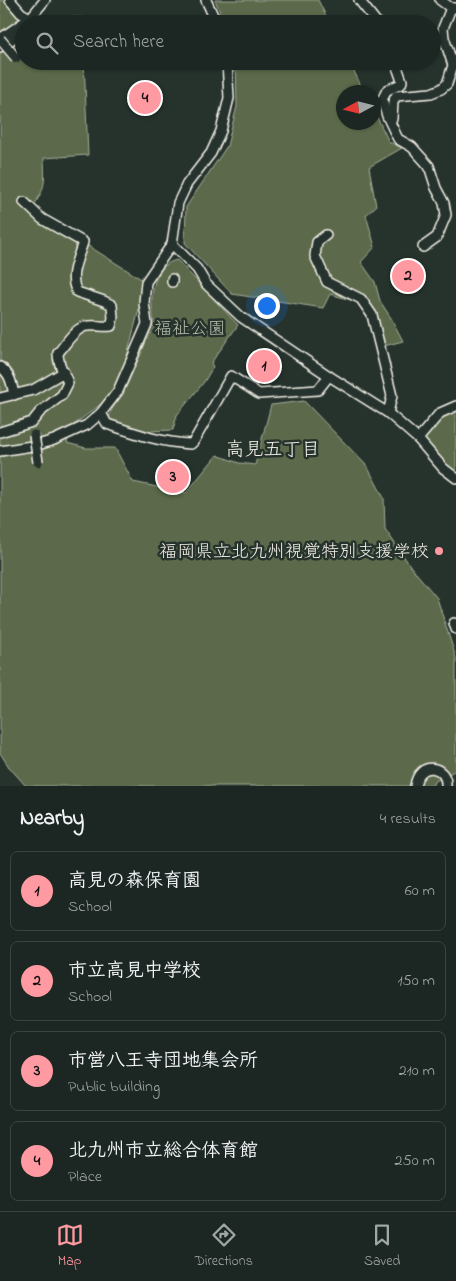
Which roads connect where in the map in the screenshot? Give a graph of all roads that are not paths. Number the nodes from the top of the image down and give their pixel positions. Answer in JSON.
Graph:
{"nodes":[{"id":1,"x":10,"y":0,"type":"edge"},
{"id":2,"x":45,"y":0,"type":"edge"},
{"id":3,"x":206,"y":0,"type":"edge"},
{"id":4,"x":359,"y":0,"type":"edge"},
{"id":5,"x":440,"y":0,"type":"edge"},
{"id":6,"x":454,"y":8,"type":"edge"},
{"id":7,"x":22,"y":15,"type":"edge"},
{"id":8,"x":33,"y":15,"type":"edge"},
{"id":9,"x":213,"y":15,"type":"edge"},
{"id":10,"x":371,"y":15,"type":"edge"},
{"id":11,"x":15,"y":30,"type":"edge"},
{"id":12,"x":15,"y":36,"type":"edge"},
{"id":13,"x":0,"y":39,"type":"edge"},
{"id":14,"x":0,"y":47,"type":"edge"},
{"id":15,"x":15,"y":57,"type":"edge"},
{"id":16,"x":227,"y":70,"type":"edge"},
{"id":17,"x":398,"y":70,"type":"edge"},
{"id":18,"x":392,"y":124,"type":"junction"},
{"id":19,"x":24,"y":202,"type":"dead end"},
{"id":20,"x":326,"y":235,"type":"dead end"},
{"id":21,"x":172,"y":244,"type":"junction"},
{"id":22,"x":423,"y":247,"type":"dead end"},
{"id":23,"x":0,"y":367,"type":"edge"},
{"id":24,"x":64,"y":372,"type":"junction"},
{"id":25,"x":328,"y":376,"type":"junction"},
{"id":26,"x":14,"y":395,"type":"junction"},
{"id":27,"x":0,"y":398,"type":"edge"},
{"id":28,"x":456,"y":406,"type":"edge"},
{"id":29,"x":101,"y":413,"type":"junction"},
{"id":30,"x":388,"y":413,"type":"junction"},
{"id":31,"x":32,"y":422,"type":"junction"},
{"id":32,"x":0,"y":432,"type":"edge"},
{"id":33,"x":418,"y":439,"type":"junction"},
{"id":34,"x":0,"y":451,"type":"edge"},
{"id":35,"x":38,"y":462,"type":"dead end"},
{"id":36,"x":456,"y":478,"type":"edge"},
{"id":37,"x":415,"y":786,"type":"edge"},
{"id":38,"x":446,"y":786,"type":"edge"}],
"edges":[{"from":1,"to":7,"type":"street"},
{"from":2,"to":8,"type":"street"},
{"from":3,"to":9,"type":"street"},
{"from":4,"to":10,"type":"street"},
{"from":5,"to":6,"type":"street"},
{"from":6,"to":18,"type":"street"},
{"from":11,"to":13,"type":"street"},
{"from":12,"to":14,"type":"street"},
{"from":13,"to":15,"type":"street","bridge":true},
{"from":16,"to":21,"type":"street"},
{"from":17,"to":18,"type":"street"},
{"from":18,"to":22,"type":"street"},
{"from":19,"to":24,"type":"street"},
{"from":20,"to":30,"type":"street"},
{"from":21,"to":25,"type":"street"},
{"from":21,"to":29,"type":"street"},
{"from":23,"to":26,"type":"street"},
{"from":24,"to":26,"type":"street"},
{"from":24,"to":31,"type":"street"},
{"from":25,"to":29,"type":"street"},
{"from":25,"to":30,"type":"street"},
{"from":26,"to":27,"type":"street"},
{"from":28,"to":33,"type":"street"},
{"from":29,"to":34,"type":"street"},
{"from":30,"to":33,"type":"street"},
{"from":31,"to":32,"type":"street"},
{"from":31,"to":35,"type":"street","bridge":true},
{"from":33,"to":36,"type":"street"},
{"from":37,"to":38,"type":"street"}]}
